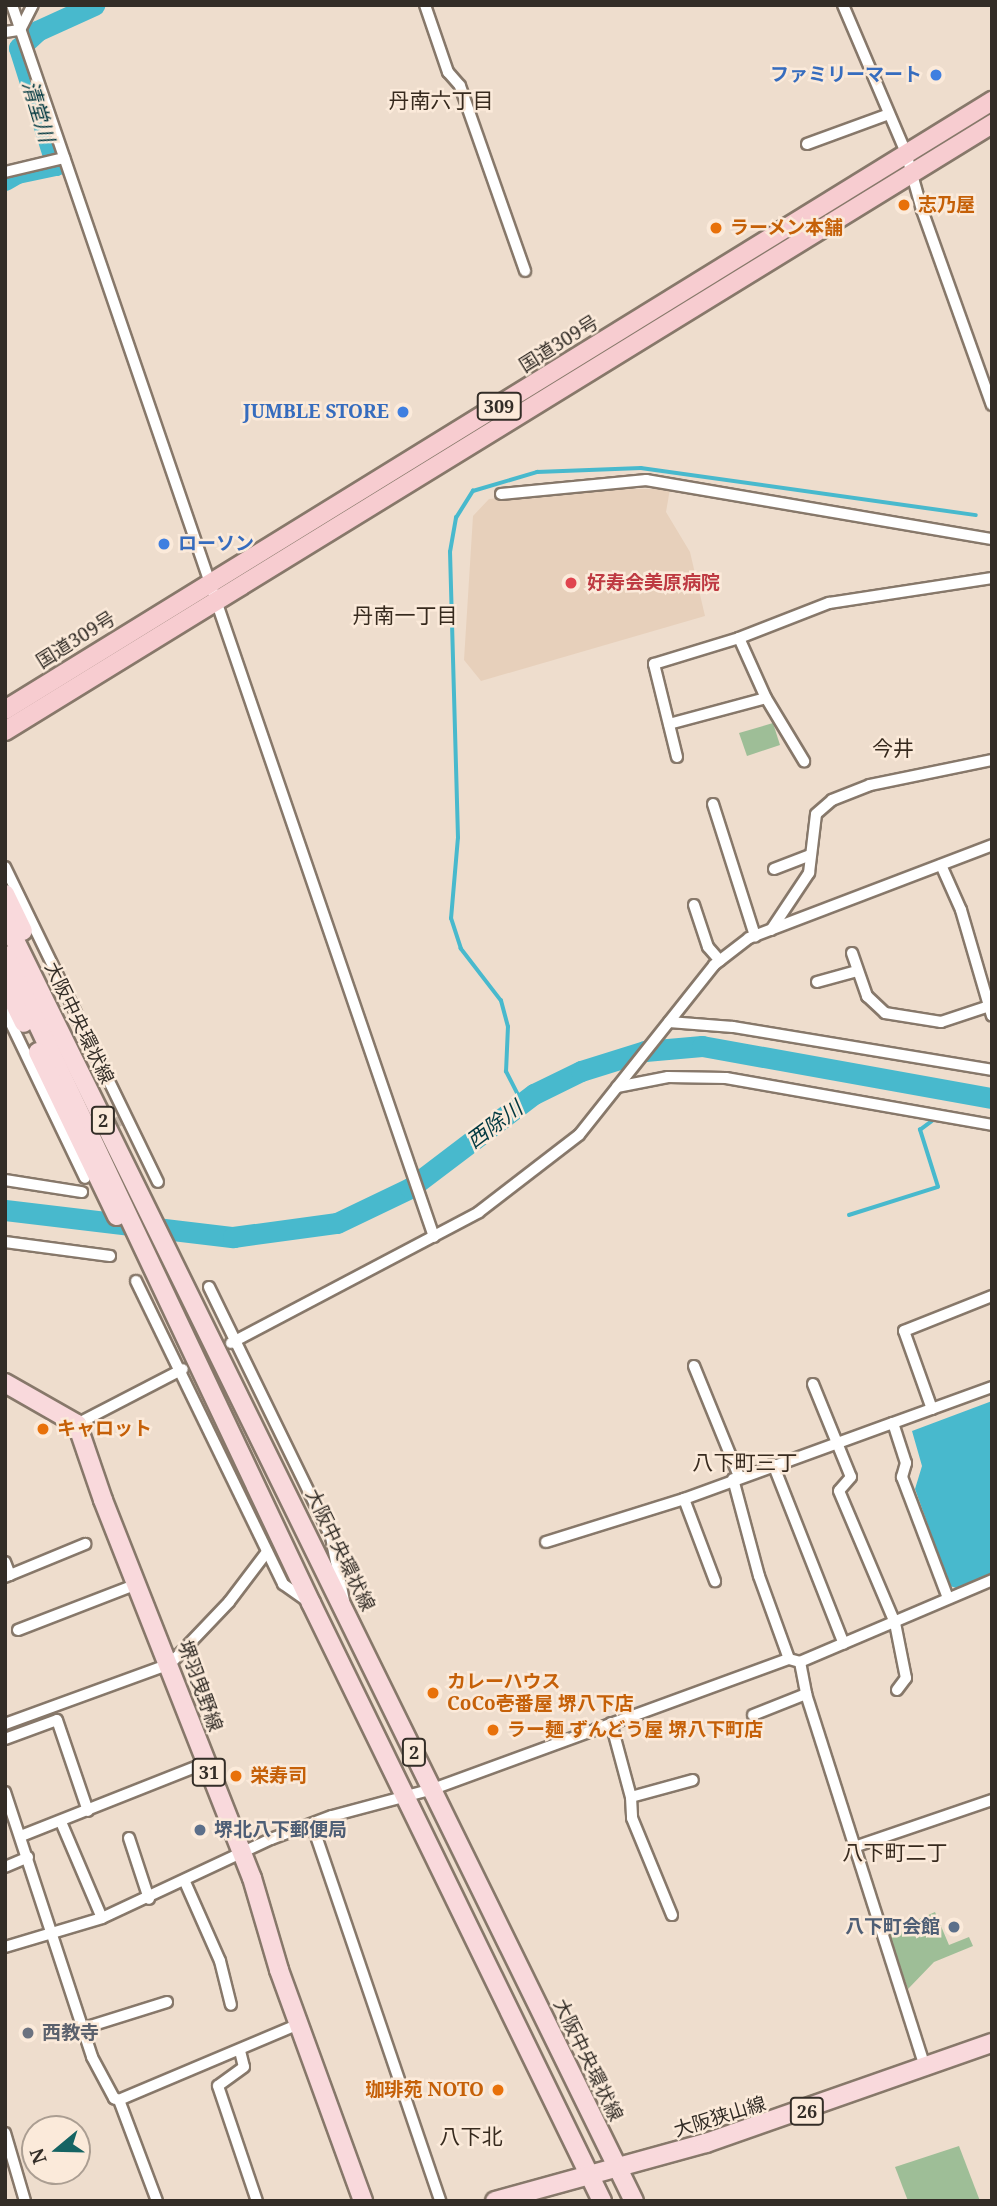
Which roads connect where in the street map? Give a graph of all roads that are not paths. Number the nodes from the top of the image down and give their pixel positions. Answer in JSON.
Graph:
{"nodes":[{"id":1,"x":12,"y":5,"type":"edge"},
{"id":2,"x":33,"y":5,"type":"edge"},
{"id":3,"x":425,"y":5,"type":"edge"},
{"id":4,"x":843,"y":5,"type":"edge"},
{"id":5,"x":5,"y":32,"type":"edge"},
{"id":6,"x":23,"y":39,"type":"junction"},
{"id":7,"x":992,"y":101,"type":"edge"},
{"id":8,"x":889,"y":114,"type":"junction"},
{"id":9,"x":992,"y":124,"type":"edge"},
{"id":10,"x":807,"y":144,"type":"dead end"},
{"id":11,"x":906,"y":153,"type":"junction"},
{"id":12,"x":62,"y":158,"type":"junction"},
{"id":13,"x":911,"y":171,"type":"junction"},
{"id":14,"x":5,"y":172,"type":"edge"},
{"id":15,"x":525,"y":271,"type":"dead end"},
{"id":16,"x":992,"y":405,"type":"edge"},
{"id":17,"x":502,"y":494,"type":"dead end"},
{"id":18,"x":992,"y":538,"type":"edge"},
{"id":19,"x":992,"y":578,"type":"edge"},
{"id":20,"x":209,"y":582,"type":"junction"},
{"id":21,"x":215,"y":602,"type":"junction"},
{"id":22,"x":740,"y":638,"type":"junction"},
{"id":23,"x":766,"y":698,"type":"junction"},
{"id":24,"x":5,"y":710,"type":"edge"},
{"id":25,"x":669,"y":724,"type":"junction"},
{"id":26,"x":5,"y":731,"type":"edge"},
{"id":27,"x":677,"y":757,"type":"dead end"},
{"id":28,"x":992,"y":760,"type":"edge"},
{"id":29,"x":804,"y":761,"type":"dead end"},
{"id":30,"x":713,"y":804,"type":"dead end"},
{"id":31,"x":992,"y":845,"type":"edge"},
{"id":32,"x":810,"y":855,"type":"junction"},
{"id":33,"x":942,"y":865,"type":"junction"},
{"id":34,"x":5,"y":867,"type":"edge"},
{"id":35,"x":774,"y":869,"type":"dead end"},
{"id":36,"x":5,"y":894,"type":"edge"},
{"id":37,"x":694,"y":905,"type":"dead end"},
{"id":38,"x":5,"y":919,"type":"edge"},
{"id":39,"x":771,"y":930,"type":"junction"},
{"id":40,"x":755,"y":936,"type":"junction"},
{"id":41,"x":852,"y":953,"type":"dead end"},
{"id":42,"x":5,"y":956,"type":"edge"},
{"id":43,"x":720,"y":961,"type":"junction"},
{"id":44,"x":857,"y":971,"type":"junction"},
{"id":45,"x":817,"y":982,"type":"dead end"},
{"id":46,"x":5,"y":984,"type":"edge"},
{"id":47,"x":991,"y":1009,"type":"edge"},
{"id":48,"x":5,"y":1011,"type":"edge"},
{"id":49,"x":667,"y":1024,"type":"junction"},
{"id":50,"x":55,"y":1040,"type":"junction"},
{"id":51,"x":992,"y":1070,"type":"edge"},
{"id":52,"x":617,"y":1087,"type":"junction"},
{"id":53,"x":992,"y":1125,"type":"edge"},
{"id":54,"x":85,"y":1178,"type":"dead end"},
{"id":55,"x":5,"y":1180,"type":"edge"},
{"id":56,"x":158,"y":1182,"type":"dead end"},
{"id":57,"x":82,"y":1192,"type":"dead end"},
{"id":58,"x":117,"y":1202,"type":"junction"},
{"id":59,"x":151,"y":1205,"type":"junction"},
{"id":60,"x":434,"y":1237,"type":"junction"},
{"id":61,"x":5,"y":1242,"type":"edge"},
{"id":62,"x":110,"y":1256,"type":"dead end"},
{"id":63,"x":136,"y":1281,"type":"dead end"},
{"id":64,"x":209,"y":1287,"type":"dead end"},
{"id":65,"x":992,"y":1296,"type":"edge"},
{"id":66,"x":234,"y":1342,"type":"junction"},
{"id":67,"x":694,"y":1366,"type":"dead end"},
{"id":68,"x":181,"y":1370,"type":"junction"},
{"id":69,"x":5,"y":1383,"type":"edge"},
{"id":70,"x":813,"y":1384,"type":"dead end"},
{"id":71,"x":992,"y":1387,"type":"edge"},
{"id":72,"x":932,"y":1409,"type":"junction"},
{"id":73,"x":893,"y":1423,"type":"junction"},
{"id":74,"x":78,"y":1424,"type":"junction"},
{"id":75,"x":835,"y":1442,"type":"junction"},
{"id":76,"x":773,"y":1464,"type":"junction"},
{"id":77,"x":736,"y":1478,"type":"junction"},
{"id":78,"x":684,"y":1499,"type":"junction"},
{"id":79,"x":546,"y":1542,"type":"dead end"},
{"id":80,"x":85,"y":1544,"type":"dead end"},
{"id":81,"x":267,"y":1552,"type":"junction"},
{"id":82,"x":5,"y":1562,"type":"edge"},
{"id":83,"x":8,"y":1576,"type":"edge"},
{"id":84,"x":992,"y":1580,"type":"edge"},
{"id":85,"x":715,"y":1581,"type":"dead end"},
{"id":86,"x":137,"y":1584,"type":"junction"},
{"id":87,"x":948,"y":1598,"type":"junction"},
{"id":88,"x":311,"y":1603,"type":"junction"},
{"id":89,"x":345,"y":1610,"type":"junction"},
{"id":90,"x":895,"y":1623,"type":"junction"},
{"id":91,"x":18,"y":1630,"type":"dead end"},
{"id":92,"x":844,"y":1644,"type":"junction"},
{"id":93,"x":789,"y":1659,"type":"junction"},
{"id":94,"x":800,"y":1662,"type":"junction"},
{"id":95,"x":170,"y":1664,"type":"junction"},
{"id":96,"x":897,"y":1690,"type":"dead end"},
{"id":97,"x":806,"y":1694,"type":"junction"},
{"id":98,"x":753,"y":1715,"type":"dead end"},
{"id":99,"x":611,"y":1723,"type":"junction"},
{"id":100,"x":5,"y":1724,"type":"edge"},
{"id":101,"x":5,"y":1739,"type":"edge"},
{"id":102,"x":205,"y":1763,"type":"junction"},
{"id":103,"x":693,"y":1780,"type":"dead end"},
{"id":104,"x":433,"y":1789,"type":"junction"},
{"id":105,"x":5,"y":1792,"type":"edge"},
{"id":106,"x":405,"y":1795,"type":"junction"},
{"id":107,"x":631,"y":1797,"type":"junction"},
{"id":108,"x":992,"y":1800,"type":"edge"},
{"id":109,"x":8,"y":1808,"type":"edge"},
{"id":110,"x":88,"y":1811,"type":"junction"},
{"id":111,"x":61,"y":1822,"type":"junction"},
{"id":112,"x":312,"y":1824,"type":"junction"},
{"id":113,"x":21,"y":1836,"type":"junction"},
{"id":114,"x":129,"y":1838,"type":"dead end"},
{"id":115,"x":857,"y":1846,"type":"junction"},
{"id":116,"x":241,"y":1853,"type":"junction"},
{"id":117,"x":27,"y":1857,"type":"junction"},
{"id":118,"x":5,"y":1867,"type":"edge"},
{"id":119,"x":185,"y":1882,"type":"junction"},
{"id":120,"x":149,"y":1899,"type":"junction"},
{"id":121,"x":671,"y":1915,"type":"dead end"},
{"id":122,"x":102,"y":1918,"type":"junction"},
{"id":123,"x":51,"y":1935,"type":"junction"},
{"id":124,"x":5,"y":1947,"type":"edge"},
{"id":125,"x":167,"y":2002,"type":"dead end"},
{"id":126,"x":231,"y":2005,"type":"dead end"},
{"id":127,"x":301,"y":2023,"type":"junction"},
{"id":128,"x":84,"y":2028,"type":"junction"},
{"id":129,"x":992,"y":2043,"type":"edge"},
{"id":130,"x":240,"y":2051,"type":"junction"},
{"id":131,"x":925,"y":2068,"type":"junction"},
{"id":132,"x":119,"y":2100,"type":"junction"},
{"id":133,"x":5,"y":2133,"type":"edge"},
{"id":134,"x":619,"y":2169,"type":"junction"},
{"id":135,"x":590,"y":2176,"type":"junction"},
{"id":136,"x":25,"y":2201,"type":"edge"},
{"id":137,"x":157,"y":2201,"type":"edge"},
{"id":138,"x":257,"y":2201,"type":"edge"},
{"id":139,"x":363,"y":2201,"type":"edge"},
{"id":140,"x":440,"y":2201,"type":"edge"},
{"id":141,"x":495,"y":2201,"type":"edge"},
{"id":142,"x":603,"y":2201,"type":"edge"},
{"id":143,"x":634,"y":2201,"type":"edge"}],
"edges":[{"from":1,"to":6,"type":"street"},
{"from":2,"to":6,"type":"street"},
{"from":3,"to":15,"type":"street"},
{"from":4,"to":8,"type":"street"},
{"from":5,"to":6,"type":"street"},
{"from":6,"to":12,"type":"street"},
{"from":7,"to":11,"type":"highway","name":"国道309号","number":"309"},
{"from":8,"to":10,"type":"street"},
{"from":8,"to":11,"type":"street"},
{"from":9,"to":13,"type":"highway","name":"国道309号","number":"309"},
{"from":11,"to":13,"type":"street"},
{"from":11,"to":20,"type":"highway","name":"国道309号","number":"309"},
{"from":12,"to":14,"type":"street"},
{"from":12,"to":20,"type":"street"},
{"from":13,"to":16,"type":"street"},
{"from":13,"to":21,"type":"highway","name":"国道309号","number":"309"},
{"from":17,"to":18,"type":"street"},
{"from":19,"to":22,"type":"street"},
{"from":20,"to":21,"type":"street"},
{"from":20,"to":24,"type":"highway","name":"国道309号","number":"309"},
{"from":21,"to":26,"type":"highway","name":"国道309号","number":"309"},
{"from":21,"to":60,"type":"street"},
{"from":22,"to":23,"type":"street"},
{"from":22,"to":25,"type":"street"},
{"from":23,"to":25,"type":"street"},
{"from":23,"to":29,"type":"street"},
{"from":25,"to":27,"type":"street"},
{"from":28,"to":32,"type":"street"},
{"from":30,"to":40,"type":"street"},
{"from":31,"to":33,"type":"street"},
{"from":32,"to":35,"type":"street"},
{"from":32,"to":39,"type":"street"},
{"from":33,"to":39,"type":"street"},
{"from":33,"to":47,"type":"street"},
{"from":34,"to":56,"type":"street"},
{"from":36,"to":59,"type":"main road"},
{"from":37,"to":43,"type":"street"},
{"from":38,"to":50,"type":"main road","name":"大阪中央環状線","number":"2"},
{"from":39,"to":40,"type":"street"},
{"from":40,"to":43,"type":"street"},
{"from":41,"to":44,"type":"street"},
{"from":42,"to":50,"type":"main road","name":"大阪中央環状線","number":"2"},
{"from":43,"to":49,"type":"street"},
{"from":44,"to":45,"type":"street"},
{"from":44,"to":47,"type":"street"},
{"from":46,"to":58,"type":"main road"},
{"from":48,"to":54,"type":"street"},
{"from":49,"to":51,"type":"street"},
{"from":49,"to":52,"type":"street"},
{"from":50,"to":58,"type":"main road","name":"大阪中央環状線","number":"2"},
{"from":50,"to":59,"type":"main road","name":"大阪中央環状線","number":"2"},
{"from":52,"to":53,"type":"street"},
{"from":52,"to":60,"type":"street"},
{"from":55,"to":57,"type":"street"},
{"from":58,"to":88,"type":"main road","number":"2"},
{"from":59,"to":89,"type":"main road","name":"大阪中央環状線","number":"2"},
{"from":60,"to":66,"type":"street"},
{"from":61,"to":62,"type":"street"},
{"from":63,"to":68,"type":"street"},
{"from":64,"to":66,"type":"street"},
{"from":65,"to":72,"type":"street"},
{"from":66,"to":89,"type":"street"},
{"from":67,"to":77,"type":"street"},
{"from":68,"to":74,"type":"street"},
{"from":68,"to":81,"type":"street"},
{"from":69,"to":74,"type":"main road"},
{"from":70,"to":75,"type":"street"},
{"from":71,"to":72,"type":"street"},
{"from":72,"to":73,"type":"street"},
{"from":73,"to":75,"type":"street"},
{"from":73,"to":87,"type":"street"},
{"from":74,"to":86,"type":"main road","name":"堺羽曳野線","number":"31"},
{"from":75,"to":76,"type":"street"},
{"from":75,"to":90,"type":"street"},
{"from":76,"to":77,"type":"street"},
{"from":76,"to":92,"type":"street"},
{"from":77,"to":78,"type":"street"},
{"from":77,"to":93,"type":"street"},
{"from":78,"to":79,"type":"street"},
{"from":78,"to":85,"type":"street"},
{"from":80,"to":83,"type":"street"},
{"from":81,"to":88,"type":"street"},
{"from":81,"to":95,"type":"street"},
{"from":82,"to":83,"type":"street"},
{"from":84,"to":87,"type":"street"},
{"from":86,"to":91,"type":"street"},
{"from":86,"to":95,"type":"main road","name":"堺羽曳野線","number":"31"},
{"from":87,"to":90,"type":"street"},
{"from":88,"to":106,"type":"main road","number":"2"},
{"from":89,"to":104,"type":"main road","name":"大阪中央環状線","number":"2"},
{"from":90,"to":92,"type":"street"},
{"from":90,"to":96,"type":"street"},
{"from":92,"to":94,"type":"street"},
{"from":93,"to":94,"type":"street"},
{"from":93,"to":99,"type":"street"},
{"from":94,"to":97,"type":"street"},
{"from":95,"to":100,"type":"street"},
{"from":95,"to":102,"type":"main road","name":"堺羽曳野線","number":"31"},
{"from":97,"to":98,"type":"street"},
{"from":97,"to":115,"type":"street"},
{"from":99,"to":104,"type":"street"},
{"from":99,"to":107,"type":"street"},
{"from":101,"to":110,"type":"street"},
{"from":102,"to":110,"type":"street"},
{"from":102,"to":116,"type":"main road","name":"堺羽曳野線","number":"31"},
{"from":103,"to":107,"type":"street"},
{"from":104,"to":106,"type":"street"},
{"from":104,"to":134,"type":"main road","name":"大阪中央環状線","number":"2"},
{"from":105,"to":109,"type":"street"},
{"from":106,"to":112,"type":"street"},
{"from":106,"to":135,"type":"main road","number":"2"},
{"from":107,"to":121,"type":"street"},
{"from":108,"to":115,"type":"street"},
{"from":109,"to":113,"type":"street"},
{"from":110,"to":111,"type":"street"},
{"from":111,"to":113,"type":"street"},
{"from":111,"to":122,"type":"street"},
{"from":112,"to":116,"type":"street"},
{"from":112,"to":140,"type":"street"},
{"from":113,"to":117,"type":"street"},
{"from":114,"to":120,"type":"street"},
{"from":115,"to":131,"type":"street"},
{"from":116,"to":119,"type":"street"},
{"from":116,"to":127,"type":"main road","name":"堺羽曳野線","number":"31"},
{"from":117,"to":118,"type":"street"},
{"from":117,"to":123,"type":"street"},
{"from":119,"to":120,"type":"street"},
{"from":119,"to":126,"type":"street"},
{"from":120,"to":122,"type":"street"},
{"from":122,"to":123,"type":"street"},
{"from":123,"to":124,"type":"street"},
{"from":123,"to":128,"type":"street"},
{"from":125,"to":128,"type":"street"},
{"from":127,"to":130,"type":"street"},
{"from":127,"to":139,"type":"main road","name":"堺羽曳野線","number":"31"},
{"from":128,"to":132,"type":"street"},
{"from":129,"to":131,"type":"main road","name":"大阪狭山線","number":"26"},
{"from":130,"to":132,"type":"street"},
{"from":130,"to":138,"type":"street"},
{"from":131,"to":134,"type":"main road","name":"大阪狭山線","number":"26"},
{"from":132,"to":137,"type":"street"},
{"from":133,"to":136,"type":"street"},
{"from":134,"to":135,"type":"main road","name":"大阪狭山線","number":"26"},
{"from":134,"to":143,"type":"main road","name":"大阪中央環状線","number":"2"},
{"from":135,"to":141,"type":"main road","name":"大阪狭山線","number":"26"},
{"from":135,"to":142,"type":"main road","number":"2"}]}
